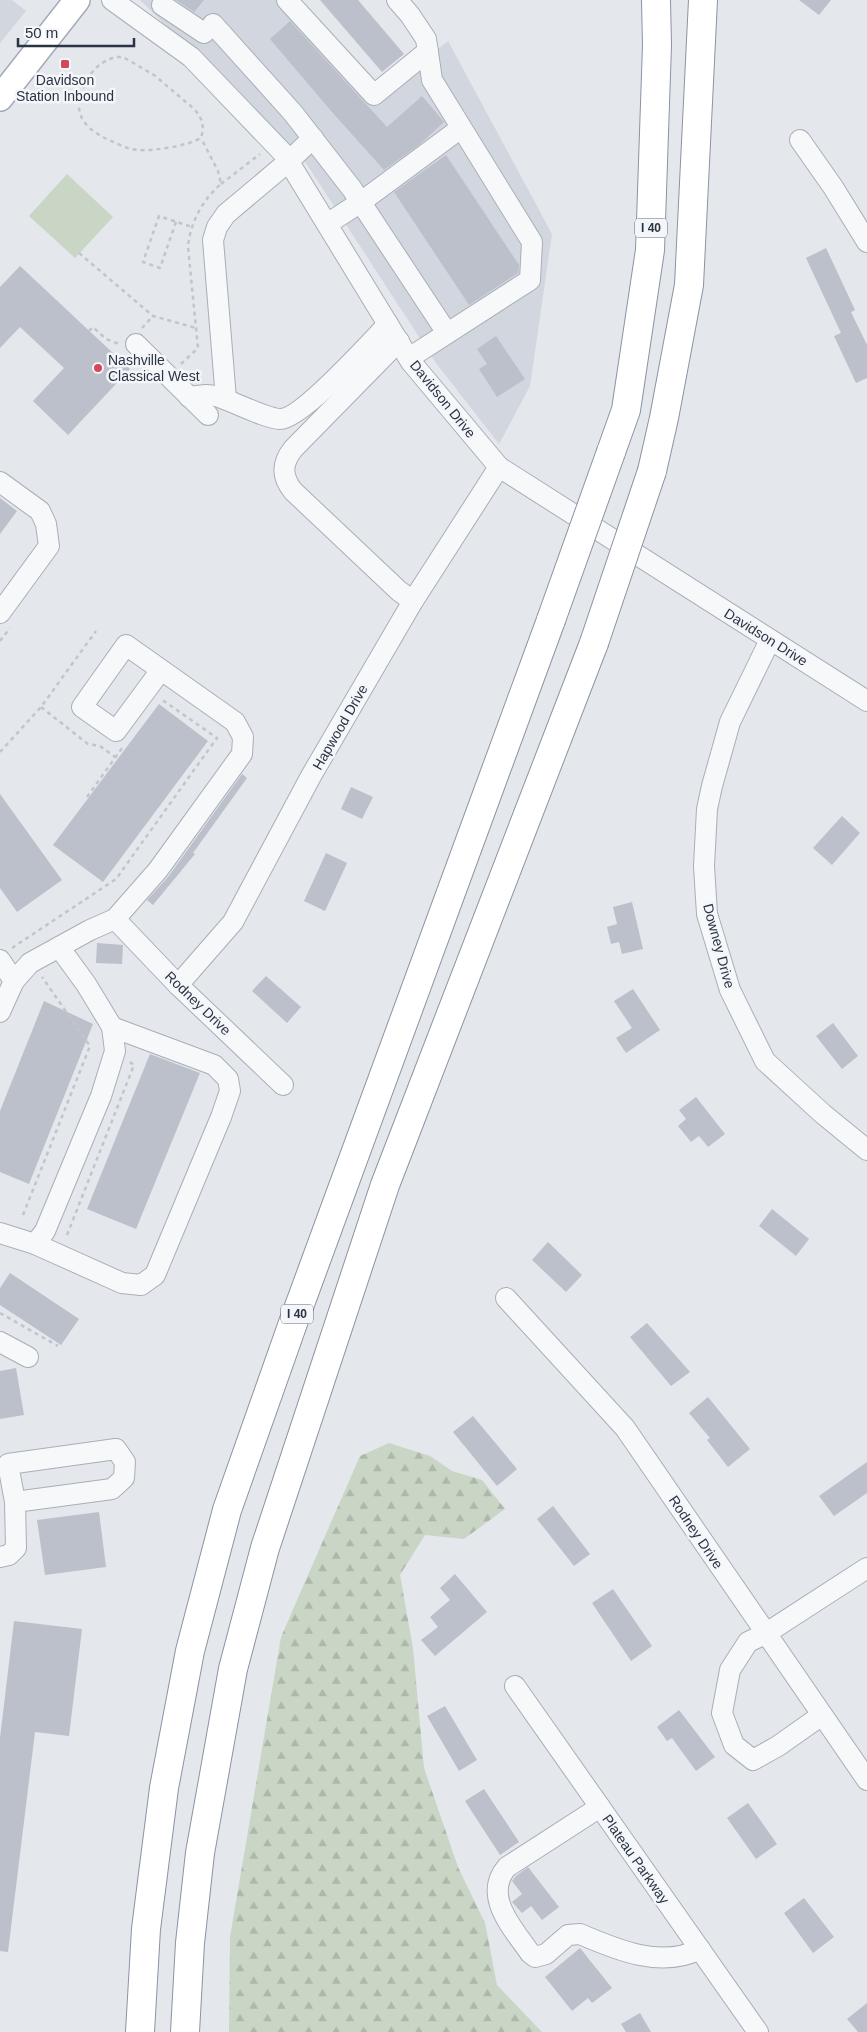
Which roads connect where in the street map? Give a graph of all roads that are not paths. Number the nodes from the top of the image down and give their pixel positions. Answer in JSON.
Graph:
{"nodes":[{"id":1,"x":77,"y":0,"type":"edge"},
{"id":2,"x":112,"y":0,"type":"edge"},
{"id":3,"x":287,"y":0,"type":"edge"},
{"id":4,"x":397,"y":0,"type":"edge"},
{"id":5,"x":656,"y":0,"type":"edge"},
{"id":6,"x":698,"y":0,"type":"edge"},
{"id":7,"x":703,"y":0,"type":"edge"},
{"id":8,"x":162,"y":2,"type":"edge"},
{"id":9,"x":144,"y":24,"type":"junction"},
{"id":10,"x":428,"y":51,"type":"junction"},
{"id":11,"x":699,"y":65,"type":"junction"},
{"id":12,"x":0,"y":98,"type":"edge"},
{"id":13,"x":461,"y":128,"type":"junction"},
{"id":14,"x":313,"y":138,"type":"junction"},
{"id":15,"x":800,"y":140,"type":"dead end"},
{"id":16,"x":289,"y":162,"type":"junction"},
{"id":17,"x":361,"y":202,"type":"junction"},
{"id":18,"x":327,"y":224,"type":"junction"},
{"id":19,"x":867,"y":242,"type":"edge"},
{"id":20,"x":447,"y":333,"type":"junction"},
{"id":21,"x":141,"y":336,"type":"dead end"},
{"id":22,"x":399,"y":341,"type":"junction"},
{"id":23,"x":189,"y":397,"type":"junction"},
{"id":24,"x":226,"y":400,"type":"junction"},
{"id":25,"x":208,"y":415,"type":"dead end"},
{"id":26,"x":287,"y":418,"type":"junction"},
{"id":27,"x":285,"y":463,"type":"junction"},
{"id":28,"x":499,"y":467,"type":"junction"},
{"id":29,"x":0,"y":482,"type":"edge"},
{"id":30,"x":413,"y":601,"type":"junction"},
{"id":31,"x":0,"y":613,"type":"edge"},
{"id":32,"x":770,"y":640,"type":"junction"},
{"id":33,"x":162,"y":670,"type":"dead end"},
{"id":34,"x":867,"y":701,"type":"edge"},
{"id":35,"x":115,"y":919,"type":"junction"},
{"id":36,"x":59,"y":947,"type":"junction"},
{"id":37,"x":5,"y":955,"type":"edge"},
{"id":38,"x":14,"y":981,"type":"junction"},
{"id":39,"x":178,"y":985,"type":"junction"},
{"id":40,"x":0,"y":1012,"type":"edge"},
{"id":41,"x":112,"y":1027,"type":"junction"},
{"id":42,"x":283,"y":1085,"type":"dead end"},
{"id":43,"x":867,"y":1150,"type":"edge"},
{"id":44,"x":0,"y":1233,"type":"edge"},
{"id":45,"x":35,"y":1244,"type":"junction"},
{"id":46,"x":506,"y":1298,"type":"dead end"},
{"id":47,"x":0,"y":1342,"type":"edge"},
{"id":48,"x":28,"y":1357,"type":"dead end"},
{"id":49,"x":14,"y":1502,"type":"junction"},
{"id":50,"x":0,"y":1556,"type":"edge"},
{"id":51,"x":867,"y":1568,"type":"edge"},
{"id":52,"x":765,"y":1634,"type":"junction"},
{"id":53,"x":515,"y":1686,"type":"dead end"},
{"id":54,"x":822,"y":1715,"type":"junction"},
{"id":55,"x":867,"y":1780,"type":"edge"},
{"id":56,"x":600,"y":1807,"type":"junction"},
{"id":57,"x":700,"y":1949,"type":"junction"},
{"id":58,"x":140,"y":2032,"type":"edge"},
{"id":59,"x":185,"y":2032,"type":"edge"},
{"id":60,"x":758,"y":2032,"type":"edge"}],
"edges":[{"from":1,"to":12,"type":"main road"},
{"from":2,"to":9,"type":"street","name":"Davidson Drive"},
{"from":3,"to":10,"type":"street"},
{"from":4,"to":10,"type":"street"},
{"from":5,"to":58,"type":"highway","number":"I 40","bridge":true},
{"from":6,"to":11,"type":"highway"},
{"from":7,"to":11,"type":"highway"},
{"from":8,"to":9,"type":"street"},
{"from":8,"to":14,"type":"street"},
{"from":9,"to":16,"type":"street","name":"Davidson Drive"},
{"from":10,"to":13,"type":"street"},
{"from":11,"to":59,"type":"highway","bridge":true},
{"from":13,"to":17,"type":"street"},
{"from":13,"to":20,"type":"street"},
{"from":14,"to":16,"type":"street"},
{"from":14,"to":17,"type":"street"},
{"from":15,"to":19,"type":"street"},
{"from":16,"to":18,"type":"street","name":"Davidson Drive"},
{"from":16,"to":24,"type":"street"},
{"from":17,"to":18,"type":"street"},
{"from":17,"to":20,"type":"street"},
{"from":18,"to":22,"type":"street","name":"Davidson Drive"},
{"from":20,"to":22,"type":"street"},
{"from":21,"to":23,"type":"street"},
{"from":22,"to":26,"type":"street"},
{"from":22,"to":27,"type":"street"},
{"from":22,"to":28,"type":"street","name":"Davidson Drive"},
{"from":23,"to":24,"type":"street"},
{"from":23,"to":25,"type":"street"},
{"from":24,"to":26,"type":"street"},
{"from":26,"to":27,"type":"street"},
{"from":27,"to":30,"type":"street"},
{"from":28,"to":30,"type":"street","name":"Hapwood Drive"},
{"from":28,"to":32,"type":"street","name":"Davidson Drive"},
{"from":29,"to":31,"type":"street"},
{"from":30,"to":39,"type":"street","name":"Hapwood Drive"},
{"from":32,"to":34,"type":"street","name":"Davidson Drive"},
{"from":32,"to":43,"type":"street","name":"Downey Drive"},
{"from":33,"to":35,"type":"street"},
{"from":35,"to":36,"type":"street"},
{"from":35,"to":39,"type":"street","name":"Rodney Drive"},
{"from":36,"to":38,"type":"street"},
{"from":36,"to":41,"type":"street"},
{"from":37,"to":38,"type":"street"},
{"from":38,"to":40,"type":"street"},
{"from":39,"to":42,"type":"street","name":"Rodney Drive"},
{"from":41,"to":45,"type":"street"},
{"from":41,"to":45,"type":"street"},
{"from":44,"to":45,"type":"street"},
{"from":46,"to":52,"type":"street","name":"Rodney Drive"},
{"from":47,"to":48,"type":"street"},
{"from":49,"to":49,"type":"street"},
{"from":49,"to":50,"type":"street"},
{"from":51,"to":52,"type":"street"},
{"from":52,"to":54,"type":"street","name":"Rodney Drive"},
{"from":52,"to":54,"type":"street"},
{"from":53,"to":56,"type":"street","name":"Plateau Parkway"},
{"from":54,"to":55,"type":"street","name":"Rodney Drive"},
{"from":56,"to":57,"type":"street","name":"Plateau Parkway"},
{"from":56,"to":57,"type":"street"},
{"from":57,"to":60,"type":"street","name":"Plateau Parkway"}]}
